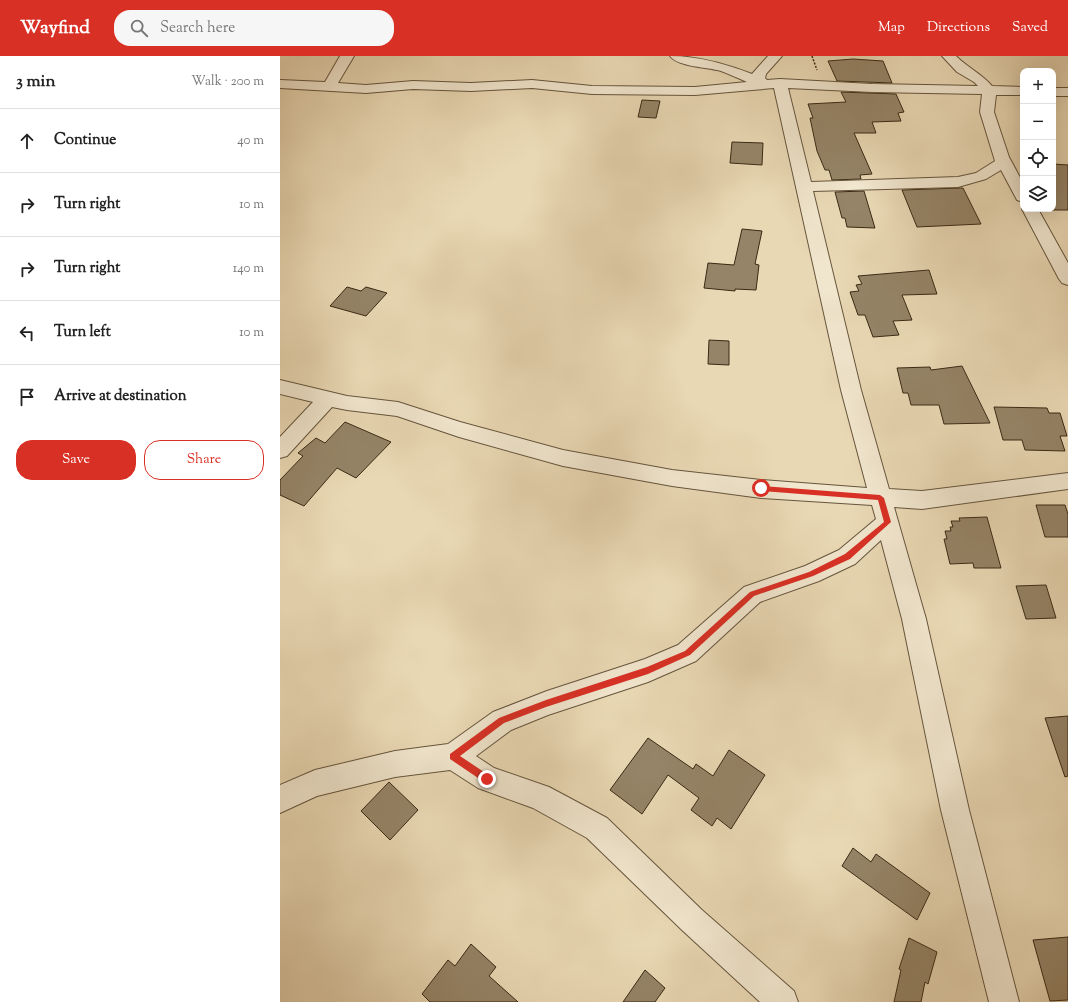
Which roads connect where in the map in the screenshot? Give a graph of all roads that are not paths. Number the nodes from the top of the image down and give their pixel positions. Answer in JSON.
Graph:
{"nodes":[{"id":1,"x":347,"y":56,"type":"edge"},
{"id":2,"x":677,"y":56,"type":"edge"},
{"id":3,"x":775,"y":56,"type":"edge"},
{"id":4,"x":949,"y":56,"type":"edge"},
{"id":5,"x":280,"y":84,"type":"edge"},
{"id":6,"x":772,"y":84,"type":"junction"},
{"id":7,"x":330,"y":87,"type":"junction"},
{"id":8,"x":989,"y":91,"type":"junction"},
{"id":9,"x":1020,"y":92,"type":"edge"},
{"id":10,"x":1056,"y":92,"type":"edge"},
{"id":11,"x":1068,"y":92,"type":"edge"},
{"id":12,"x":1004,"y":162,"type":"junction"},
{"id":13,"x":804,"y":188,"type":"junction"},
{"id":14,"x":1020,"y":191,"type":"edge"},
{"id":15,"x":1032,"y":212,"type":"edge"},
{"id":16,"x":1066,"y":273,"type":"edge"},
{"id":17,"x":280,"y":387,"type":"edge"},
{"id":18,"x":328,"y":398,"type":"junction"},
{"id":19,"x":280,"y":450,"type":"edge"},
{"id":20,"x":1068,"y":481,"type":"edge"},
{"id":21,"x":880,"y":498,"type":"junction"},
{"id":22,"x":887,"y":522,"type":"junction"},
{"id":23,"x":453,"y":756,"type":"junction"},
{"id":24,"x":280,"y":799,"type":"edge"},
{"id":25,"x":783,"y":1002,"type":"edge"},
{"id":26,"x":1004,"y":1002,"type":"edge"}],
"edges":[{"from":1,"to":7,"type":"street"},
{"from":2,"to":6,"type":"street"},
{"from":3,"to":6,"type":"street"},
{"from":4,"to":8,"type":"street"},
{"from":5,"to":7,"type":"street"},
{"from":6,"to":7,"type":"street"},
{"from":6,"to":8,"type":"street"},
{"from":6,"to":13,"type":"street"},
{"from":8,"to":9,"type":"street"},
{"from":8,"to":12,"type":"street"},
{"from":10,"to":11,"type":"street"},
{"from":12,"to":13,"type":"street"},
{"from":12,"to":14,"type":"street"},
{"from":13,"to":21,"type":"street"},
{"from":15,"to":16,"type":"street"},
{"from":17,"to":18,"type":"street"},
{"from":18,"to":19,"type":"street"},
{"from":18,"to":21,"type":"street"},
{"from":20,"to":21,"type":"street"},
{"from":21,"to":22,"type":"street"},
{"from":22,"to":23,"type":"street"},
{"from":22,"to":26,"type":"street"},
{"from":23,"to":24,"type":"street"},
{"from":23,"to":25,"type":"street"}]}
